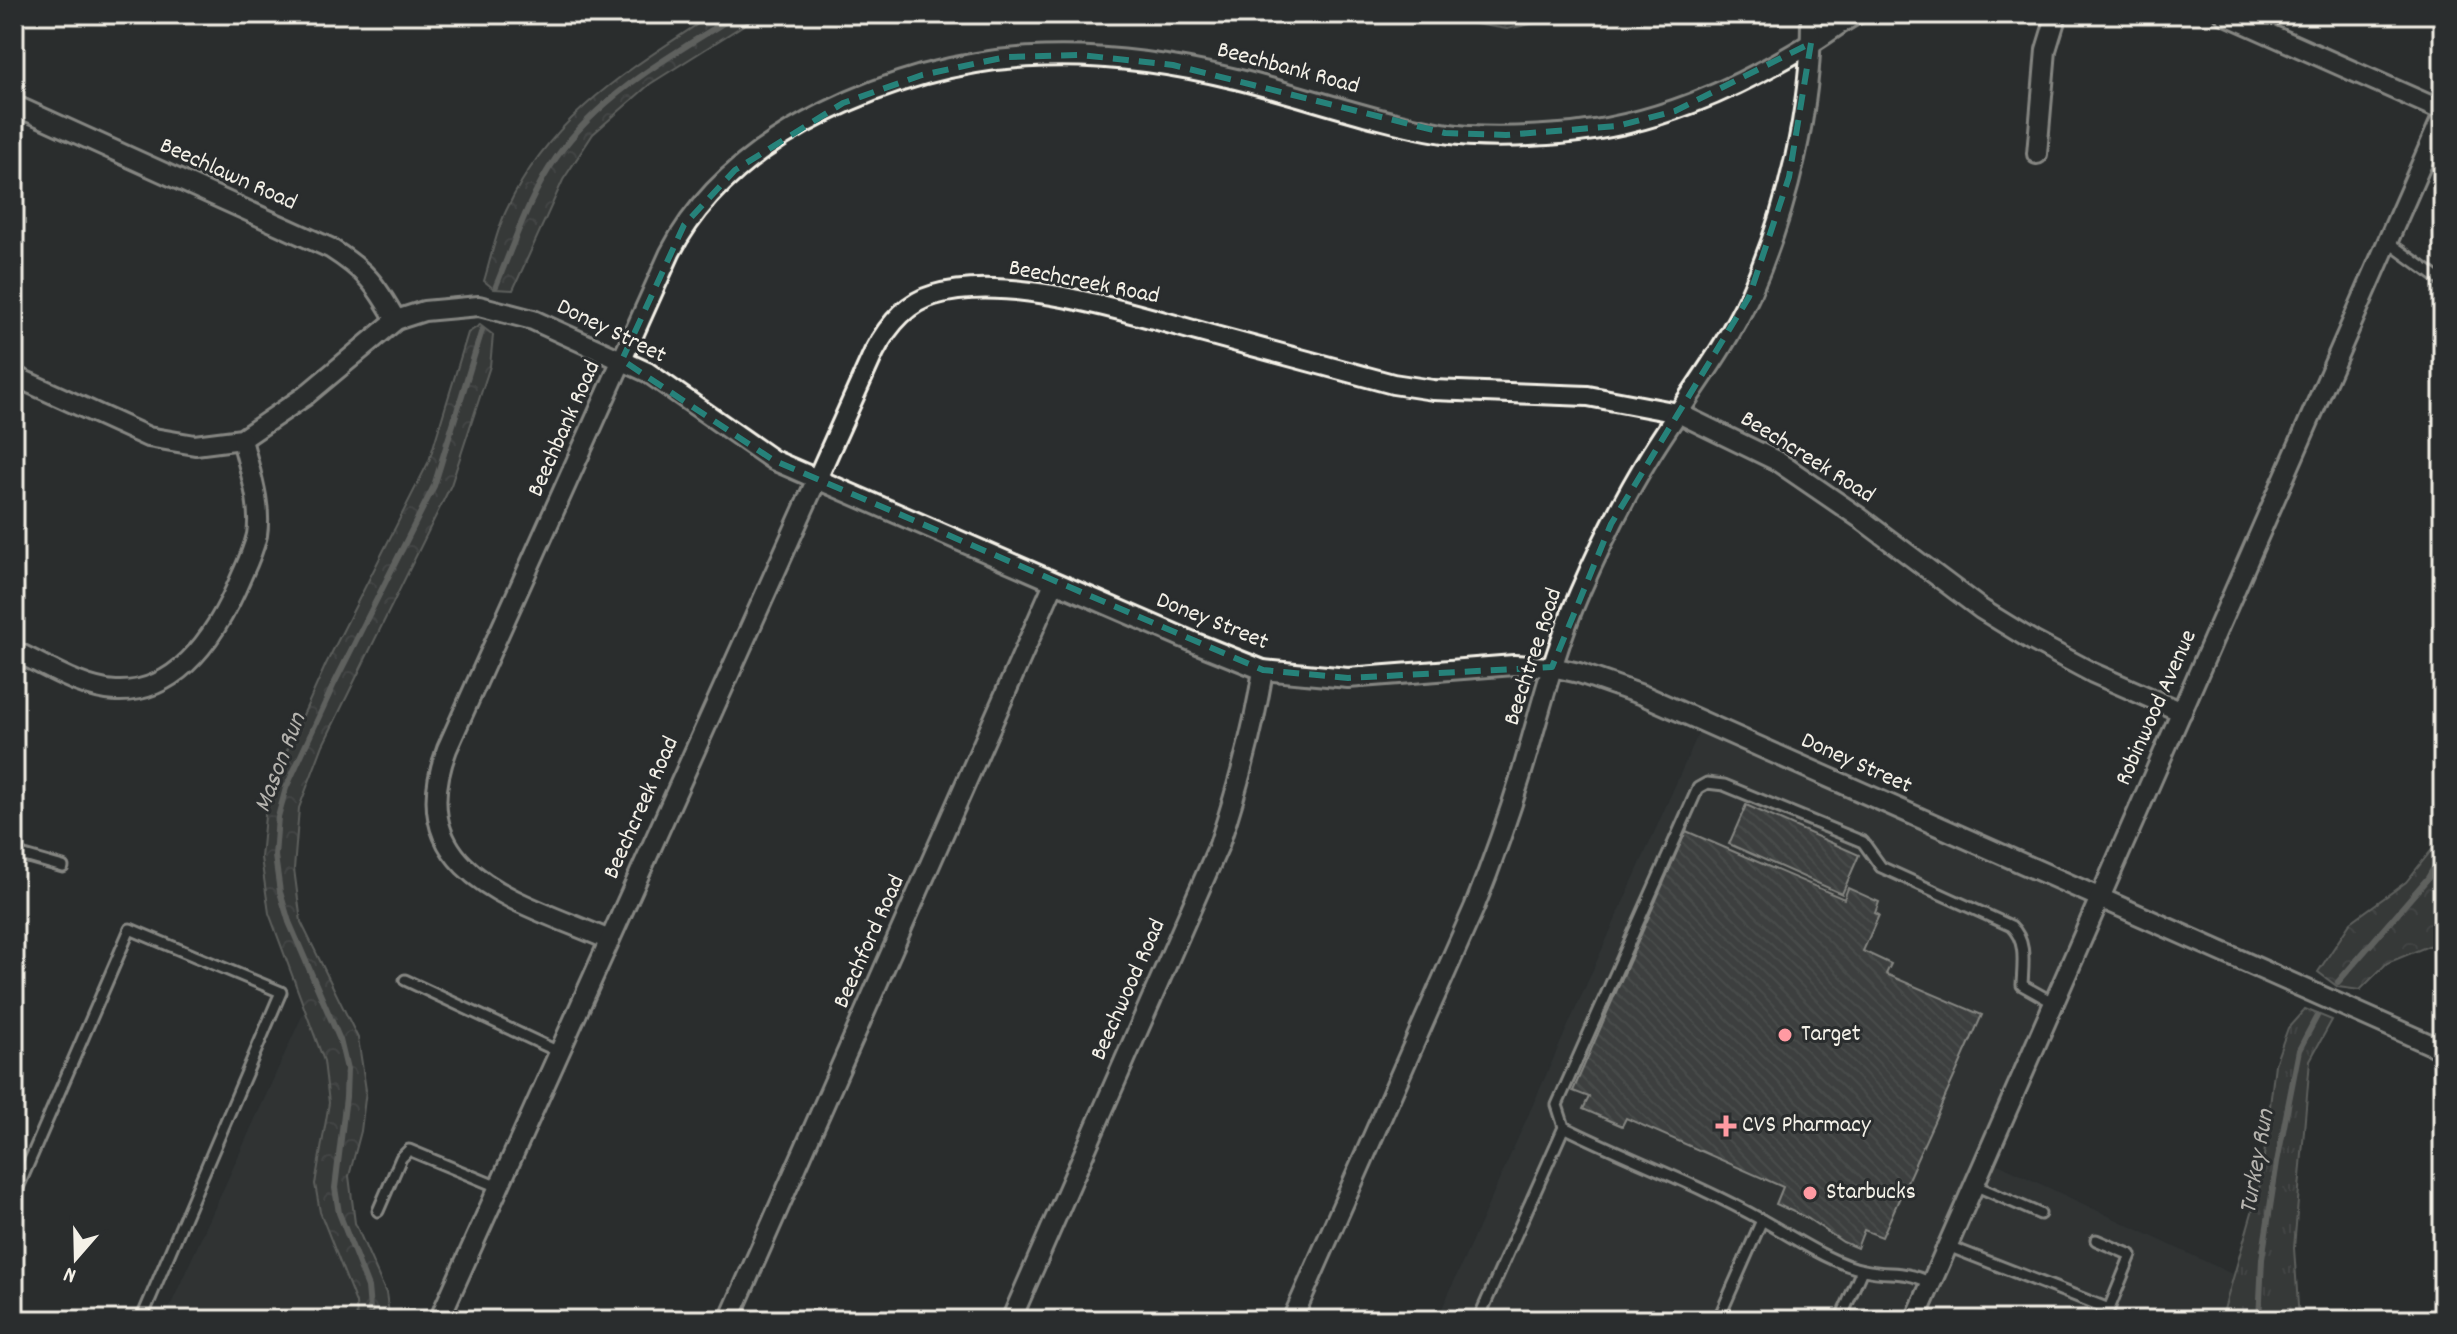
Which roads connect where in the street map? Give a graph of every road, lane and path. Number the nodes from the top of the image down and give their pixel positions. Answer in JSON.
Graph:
{"nodes":[{"id":1,"x":1811,"y":14,"type":"edge"},
{"id":2,"x":1857,"y":14,"type":"edge"},
{"id":3,"x":2057,"y":14,"type":"edge"},
{"id":4,"x":2224,"y":14,"type":"edge"},
{"id":5,"x":1811,"y":43,"type":"junction"},
{"id":6,"x":14,"y":105,"type":"edge"},
{"id":7,"x":2443,"y":113,"type":"edge"},
{"id":8,"x":2037,"y":154,"type":"dead end"},
{"id":9,"x":2388,"y":242,"type":"junction"},
{"id":10,"x":2443,"y":282,"type":"edge"},
{"id":11,"x":396,"y":320,"type":"junction"},
{"id":12,"x":622,"y":360,"type":"junction"},
{"id":13,"x":14,"y":376,"type":"edge"},
{"id":14,"x":1678,"y":413,"type":"junction"},
{"id":15,"x":242,"y":439,"type":"junction"},
{"id":16,"x":816,"y":479,"type":"junction"},
{"id":17,"x":1054,"y":583,"type":"junction"},
{"id":18,"x":14,"y":651,"type":"edge"},
{"id":19,"x":1552,"y":667,"type":"junction"},
{"id":20,"x":1263,"y":670,"type":"junction"},
{"id":21,"x":2182,"y":712,"type":"junction"},
{"id":22,"x":14,"y":853,"type":"edge"},
{"id":23,"x":63,"y":867,"type":"dead end"},
{"id":24,"x":2099,"y":898,"type":"junction"},
{"id":25,"x":609,"y":940,"type":"junction"},
{"id":26,"x":405,"y":980,"type":"dead end"},
{"id":27,"x":2054,"y":1003,"type":"junction"},
{"id":28,"x":2443,"y":1050,"type":"edge"},
{"id":29,"x":559,"y":1052,"type":"junction"},
{"id":30,"x":1564,"y":1127,"type":"junction"},
{"id":31,"x":1974,"y":1185,"type":"junction"},
{"id":32,"x":498,"y":1187,"type":"junction"},
{"id":33,"x":14,"y":1197,"type":"edge"},
{"id":34,"x":378,"y":1211,"type":"dead end"},
{"id":35,"x":2040,"y":1214,"type":"dead end"},
{"id":36,"x":1762,"y":1220,"type":"junction"},
{"id":37,"x":2096,"y":1240,"type":"dead end"},
{"id":38,"x":1948,"y":1246,"type":"junction"},
{"id":39,"x":1862,"y":1270,"type":"junction"},
{"id":40,"x":1931,"y":1283,"type":"junction"},
{"id":41,"x":141,"y":1320,"type":"edge"},
{"id":42,"x":439,"y":1320,"type":"edge"},
{"id":43,"x":729,"y":1320,"type":"edge"},
{"id":44,"x":1011,"y":1320,"type":"edge"},
{"id":45,"x":1292,"y":1320,"type":"edge"},
{"id":46,"x":1478,"y":1320,"type":"edge"},
{"id":47,"x":1718,"y":1320,"type":"edge"},
{"id":48,"x":1840,"y":1320,"type":"edge"},
{"id":49,"x":1915,"y":1320,"type":"edge"}],
"edges":[{"from":1,"to":5,"type":"street","name":"Beechtree Road"},
{"from":2,"to":5,"type":"street","name":"Beechbank Road"},
{"from":3,"to":8,"type":"street"},
{"from":4,"to":7,"type":"street"},
{"from":5,"to":12,"type":"street","name":"Beechbank Road"},
{"from":5,"to":14,"type":"street","name":"Beechtree Road"},
{"from":6,"to":11,"type":"street","name":"Beechlawn Road"},
{"from":7,"to":9,"type":"street","name":"Robinwood Avenue"},
{"from":9,"to":10,"type":"lane"},
{"from":9,"to":21,"type":"street","name":"Robinwood Avenue"},
{"from":11,"to":12,"type":"street","name":"Doney Street"},
{"from":11,"to":15,"type":"street","name":"Doney Street"},
{"from":12,"to":16,"type":"street","name":"Doney Street"},
{"from":12,"to":25,"type":"street","name":"Beechbank Road"},
{"from":13,"to":15,"type":"street","name":"Doney Street"},
{"from":14,"to":16,"type":"street","name":"Beechcreek Road"},
{"from":14,"to":19,"type":"street","name":"Beechtree Road"},
{"from":14,"to":21,"type":"street","name":"Beechcreek Road"},
{"from":15,"to":18,"type":"street"},
{"from":16,"to":17,"type":"street","name":"Doney Street"},
{"from":16,"to":25,"type":"street","name":"Beechcreek Road"},
{"from":17,"to":20,"type":"street","name":"Doney Street"},
{"from":17,"to":43,"type":"street","name":"Beechford Road"},
{"from":19,"to":20,"type":"street","name":"Doney Street"},
{"from":19,"to":24,"type":"street","name":"Doney Street"},
{"from":19,"to":45,"type":"street","name":"Beechtree Road"},
{"from":20,"to":44,"type":"street","name":"Beechwood Road"},
{"from":21,"to":24,"type":"street","name":"Robinwood Avenue"},
{"from":22,"to":23,"type":"lane"},
{"from":24,"to":27,"type":"street","name":"Robinwood Avenue"},
{"from":24,"to":28,"type":"street","name":"Doney Street"},
{"from":25,"to":29,"type":"street","name":"Beechcreek Road"},
{"from":26,"to":29,"type":"lane"},
{"from":27,"to":30,"type":"lane"},
{"from":27,"to":31,"type":"street","name":"Robinwood Avenue"},
{"from":29,"to":32,"type":"street","name":"Beechcreek Road"},
{"from":30,"to":36,"type":"lane"},
{"from":30,"to":46,"type":"lane"},
{"from":31,"to":35,"type":"lane"},
{"from":31,"to":38,"type":"street","name":"Robinwood Avenue"},
{"from":32,"to":34,"type":"lane"},
{"from":32,"to":42,"type":"street","name":"Beechcreek Road"},
{"from":33,"to":41,"type":"lane"},
{"from":36,"to":39,"type":"lane"},
{"from":36,"to":47,"type":"lane"},
{"from":37,"to":38,"type":"lane"},
{"from":38,"to":40,"type":"street","name":"Robinwood Avenue"},
{"from":39,"to":40,"type":"lane"},
{"from":39,"to":48,"type":"lane"},
{"from":40,"to":49,"type":"street","name":"Robinwood Avenue"}]}
